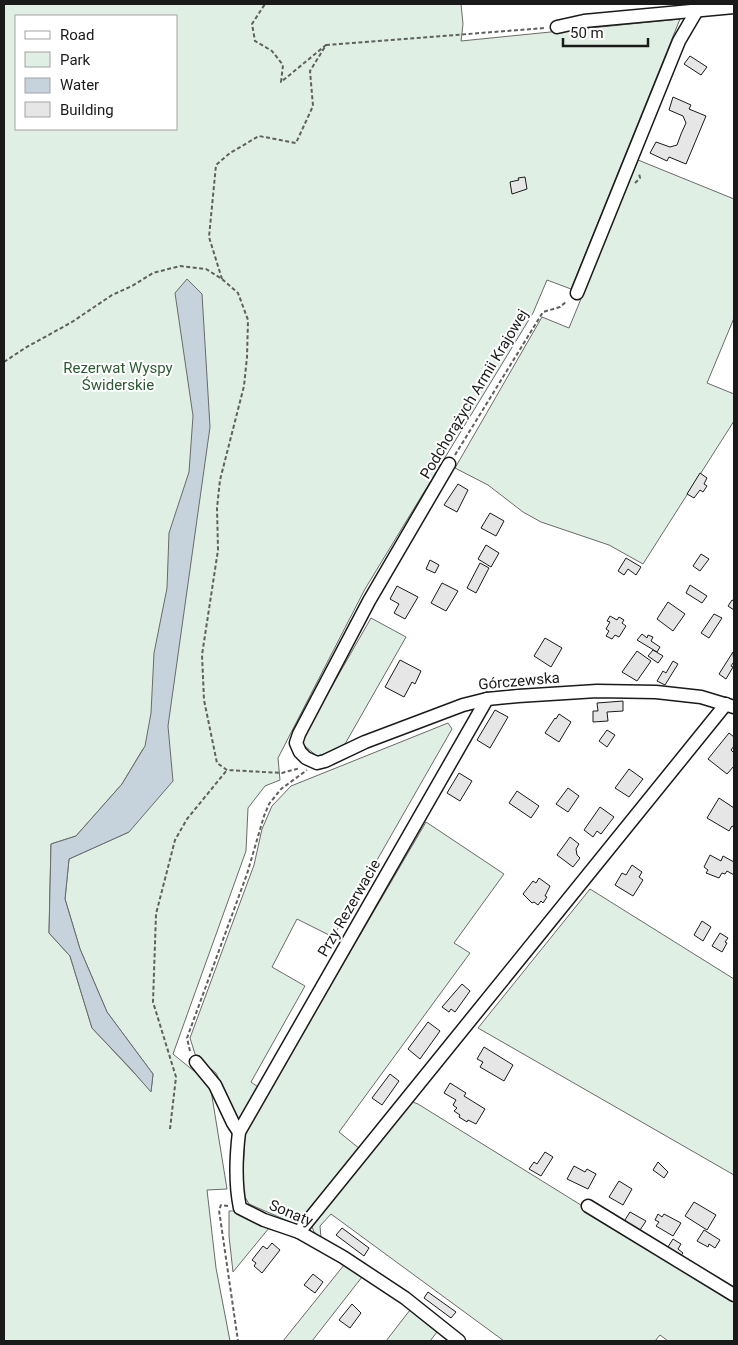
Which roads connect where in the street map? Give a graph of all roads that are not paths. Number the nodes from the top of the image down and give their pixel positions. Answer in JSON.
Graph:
{"nodes":[{"id":1,"x":734,"y":7,"type":"edge"},
{"id":2,"x":696,"y":12,"type":"junction"},
{"id":3,"x":557,"y":27,"type":"road end"},
{"id":4,"x":577,"y":293,"type":"road end"},
{"id":5,"x":449,"y":464,"type":"road end"},
{"id":6,"x":487,"y":699,"type":"junction"},
{"id":7,"x":730,"y":706,"type":"edge"},
{"id":8,"x":317,"y":763,"type":"joint"},
{"id":9,"x":196,"y":1062,"type":"road end"},
{"id":10,"x":239,"y":1132,"type":"junction"},
{"id":11,"x":588,"y":1206,"type":"dead end"},
{"id":12,"x":299,"y":1232,"type":"junction"},
{"id":13,"x":734,"y":1295,"type":"edge"},
{"id":14,"x":459,"y":1341,"type":"edge"}],
"edges":[{"from":1,"to":2,"type":"street"},
{"from":2,"to":3,"type":"street"},
{"from":2,"to":4,"type":"street"},
{"from":5,"to":8,"type":"street","name":"Podchorążych Armii Krajowej"},
{"from":6,"to":7,"type":"street","name":"Górczewska"},
{"from":6,"to":8,"type":"street","name":"Górczewska"},
{"from":6,"to":10,"type":"street","name":"Przy Rezerwacie"},
{"from":7,"to":12,"type":"street"},
{"from":9,"to":10,"type":"street"},
{"from":10,"to":12,"type":"street","name":"Sonaty"},
{"from":11,"to":13,"type":"street"},
{"from":12,"to":14,"type":"street","name":"Sonaty"}]}
